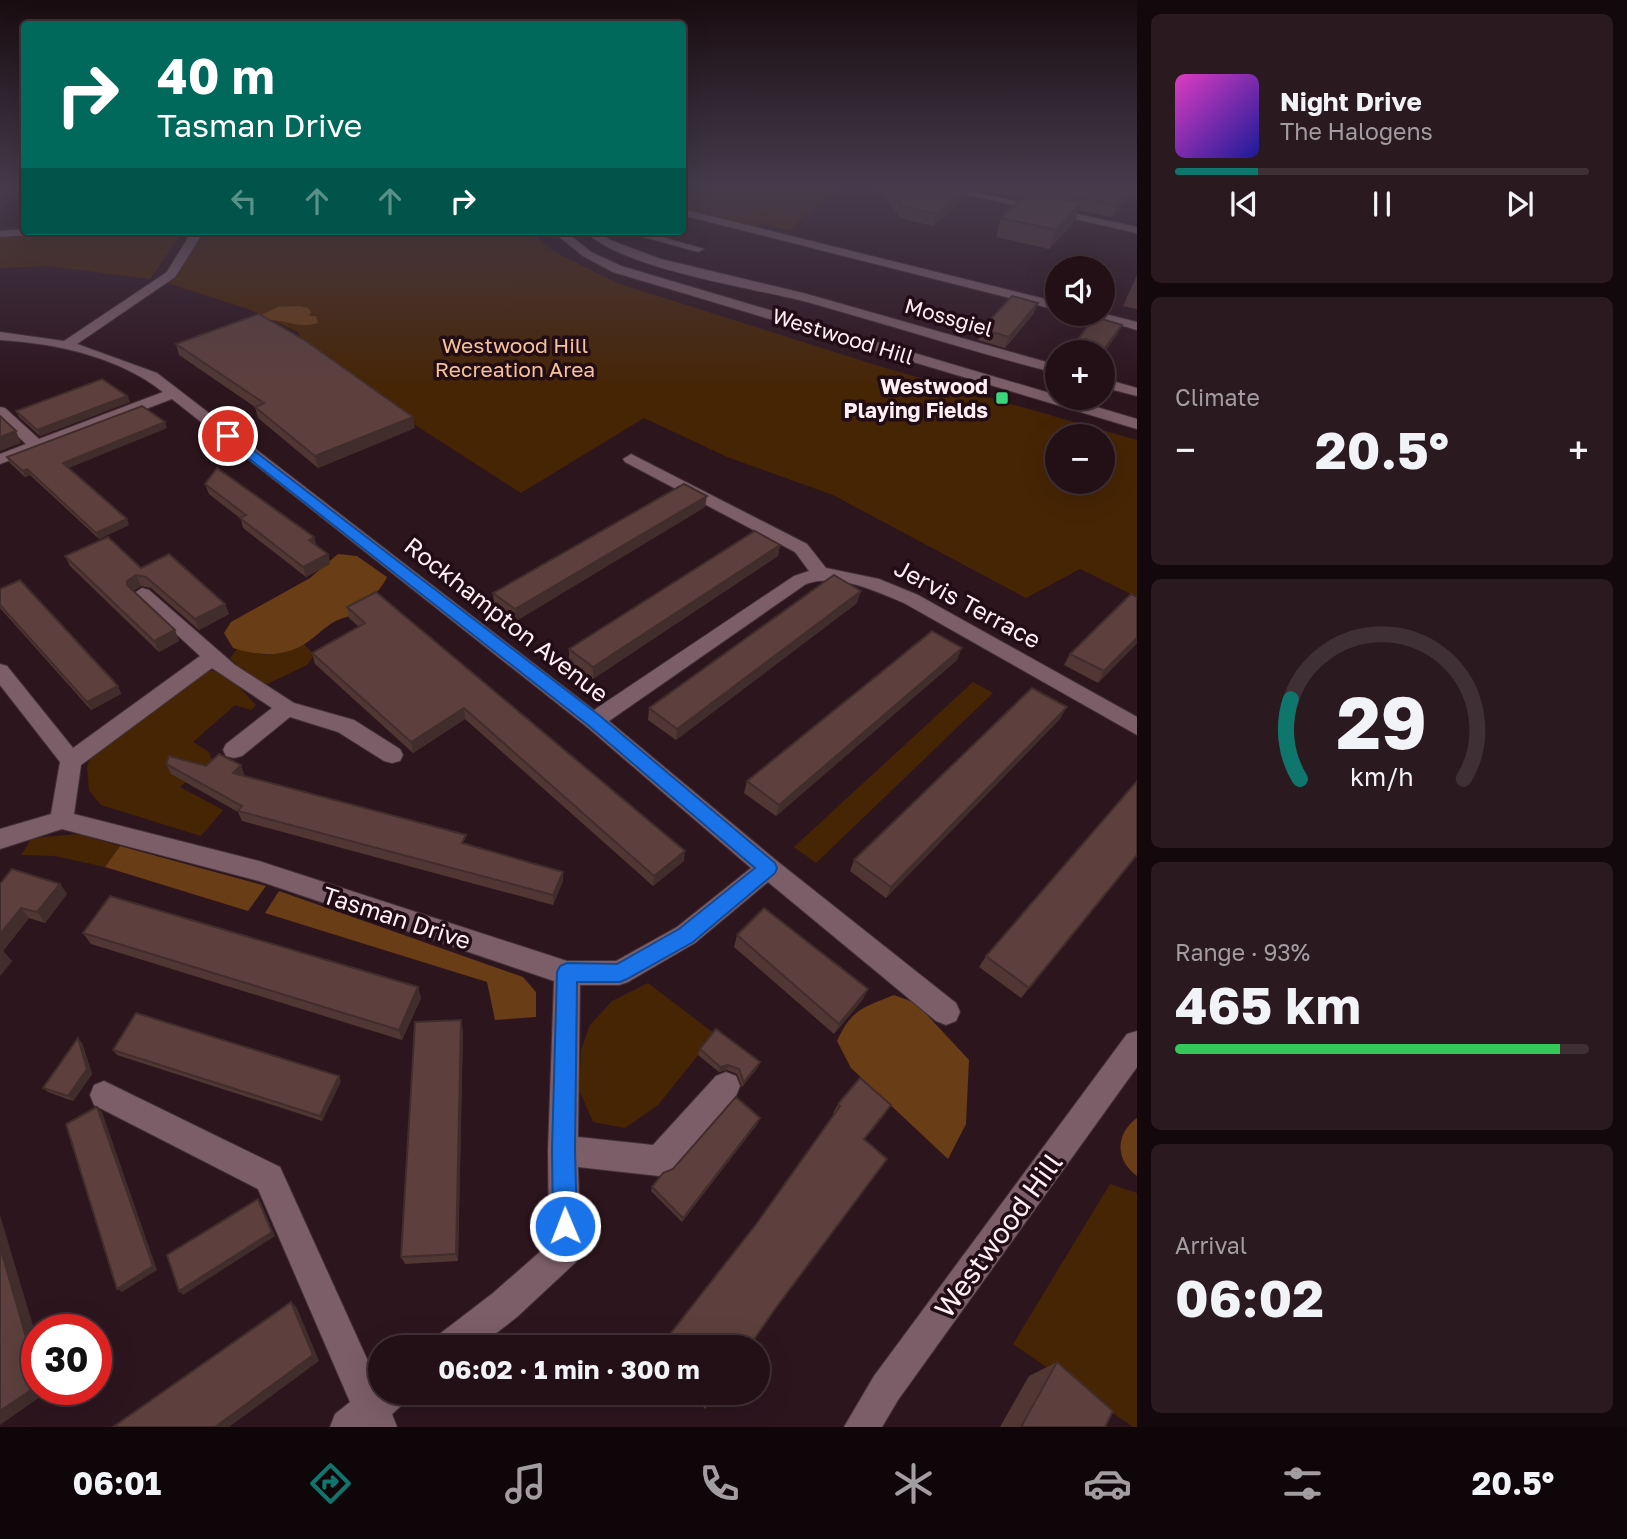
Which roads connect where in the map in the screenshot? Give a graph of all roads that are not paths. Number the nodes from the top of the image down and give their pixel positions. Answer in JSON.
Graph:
{"nodes":[{"id":1,"x":184,"y":254,"type":"edge"},
{"id":2,"x":586,"y":254,"type":"edge"},
{"id":3,"x":635,"y":254,"type":"edge"},
{"id":4,"x":848,"y":254,"type":"edge"},
{"id":5,"x":1045,"y":303,"type":"edge"},
{"id":6,"x":1115,"y":321,"type":"edge"},
{"id":7,"x":1137,"y":326,"type":"edge"},
{"id":8,"x":0,"y":335,"type":"edge"},
{"id":9,"x":68,"y":344,"type":"junction"},
{"id":10,"x":1045,"y":366,"type":"edge"},
{"id":11,"x":1115,"y":386,"type":"edge"},
{"id":12,"x":1137,"y":392,"type":"edge"},
{"id":13,"x":173,"y":393,"type":"junction"},
{"id":14,"x":0,"y":411,"type":"edge"},
{"id":15,"x":1137,"y":424,"type":"edge"},
{"id":16,"x":37,"y":445,"type":"junction"},
{"id":17,"x":0,"y":459,"type":"edge"},
{"id":18,"x":631,"y":459,"type":"dead end"},
{"id":19,"x":820,"y":573,"type":"junction"},
{"id":20,"x":142,"y":594,"type":"dead end"},
{"id":21,"x":213,"y":657,"type":"junction"},
{"id":22,"x":0,"y":671,"type":"edge"},
{"id":23,"x":287,"y":708,"type":"junction"},
{"id":24,"x":594,"y":721,"type":"junction"},
{"id":25,"x":1137,"y":727,"type":"edge"},
{"id":26,"x":234,"y":750,"type":"dead end"},
{"id":27,"x":392,"y":755,"type":"dead end"},
{"id":28,"x":71,"y":761,"type":"junction"},
{"id":29,"x":62,"y":820,"type":"junction"},
{"id":30,"x":0,"y":839,"type":"edge"},
{"id":31,"x":768,"y":868,"type":"junction"},
{"id":32,"x":567,"y":972,"type":"junction"},
{"id":33,"x":946,"y":1012,"type":"dead end"},
{"id":34,"x":1137,"y":1044,"type":"edge"},
{"id":35,"x":726,"y":1086,"type":"dead end"},
{"id":36,"x":104,"y":1095,"type":"dead end"},
{"id":37,"x":563,"y":1150,"type":"junction"},
{"id":38,"x":466,"y":1335,"type":"edge"},
{"id":39,"x":372,"y":1414,"type":"edge"},
{"id":40,"x":862,"y":1427,"type":"edge"}],
"edges":[{"from":1,"to":9,"type":"street"},
{"from":2,"to":15,"type":"street","name":"Westwood Hill"},
{"from":3,"to":10,"type":"street","name":"Mossgiel"},
{"from":4,"to":5,"type":"street"},
{"from":6,"to":7,"type":"street"},
{"from":8,"to":9,"type":"street","name":"Rockhampton Avenue"},
{"from":9,"to":13,"type":"street","name":"Rockhampton Avenue"},
{"from":11,"to":12,"type":"street"},
{"from":13,"to":16,"type":"street"},
{"from":13,"to":24,"type":"street","name":"Rockhampton Avenue"},
{"from":14,"to":16,"type":"street"},
{"from":16,"to":17,"type":"street"},
{"from":18,"to":19,"type":"street"},
{"from":19,"to":24,"type":"street"},
{"from":19,"to":25,"type":"street","name":"Jervis Terrace"},
{"from":20,"to":21,"type":"street"},
{"from":21,"to":23,"type":"street"},
{"from":21,"to":28,"type":"street"},
{"from":22,"to":28,"type":"street"},
{"from":23,"to":26,"type":"street"},
{"from":23,"to":27,"type":"street"},
{"from":24,"to":31,"type":"street","name":"Rockhampton Avenue"},
{"from":28,"to":29,"type":"street"},
{"from":29,"to":30,"type":"street"},
{"from":29,"to":32,"type":"street","name":"Tasman Drive"},
{"from":31,"to":32,"type":"street","name":"Tasman Drive"},
{"from":31,"to":33,"type":"street","name":"Rockhampton Avenue"},
{"from":32,"to":37,"type":"street"},
{"from":34,"to":40,"type":"street","name":"Westwood Hill"},
{"from":35,"to":37,"type":"street"},
{"from":36,"to":39,"type":"street"},
{"from":37,"to":38,"type":"street"}]}
